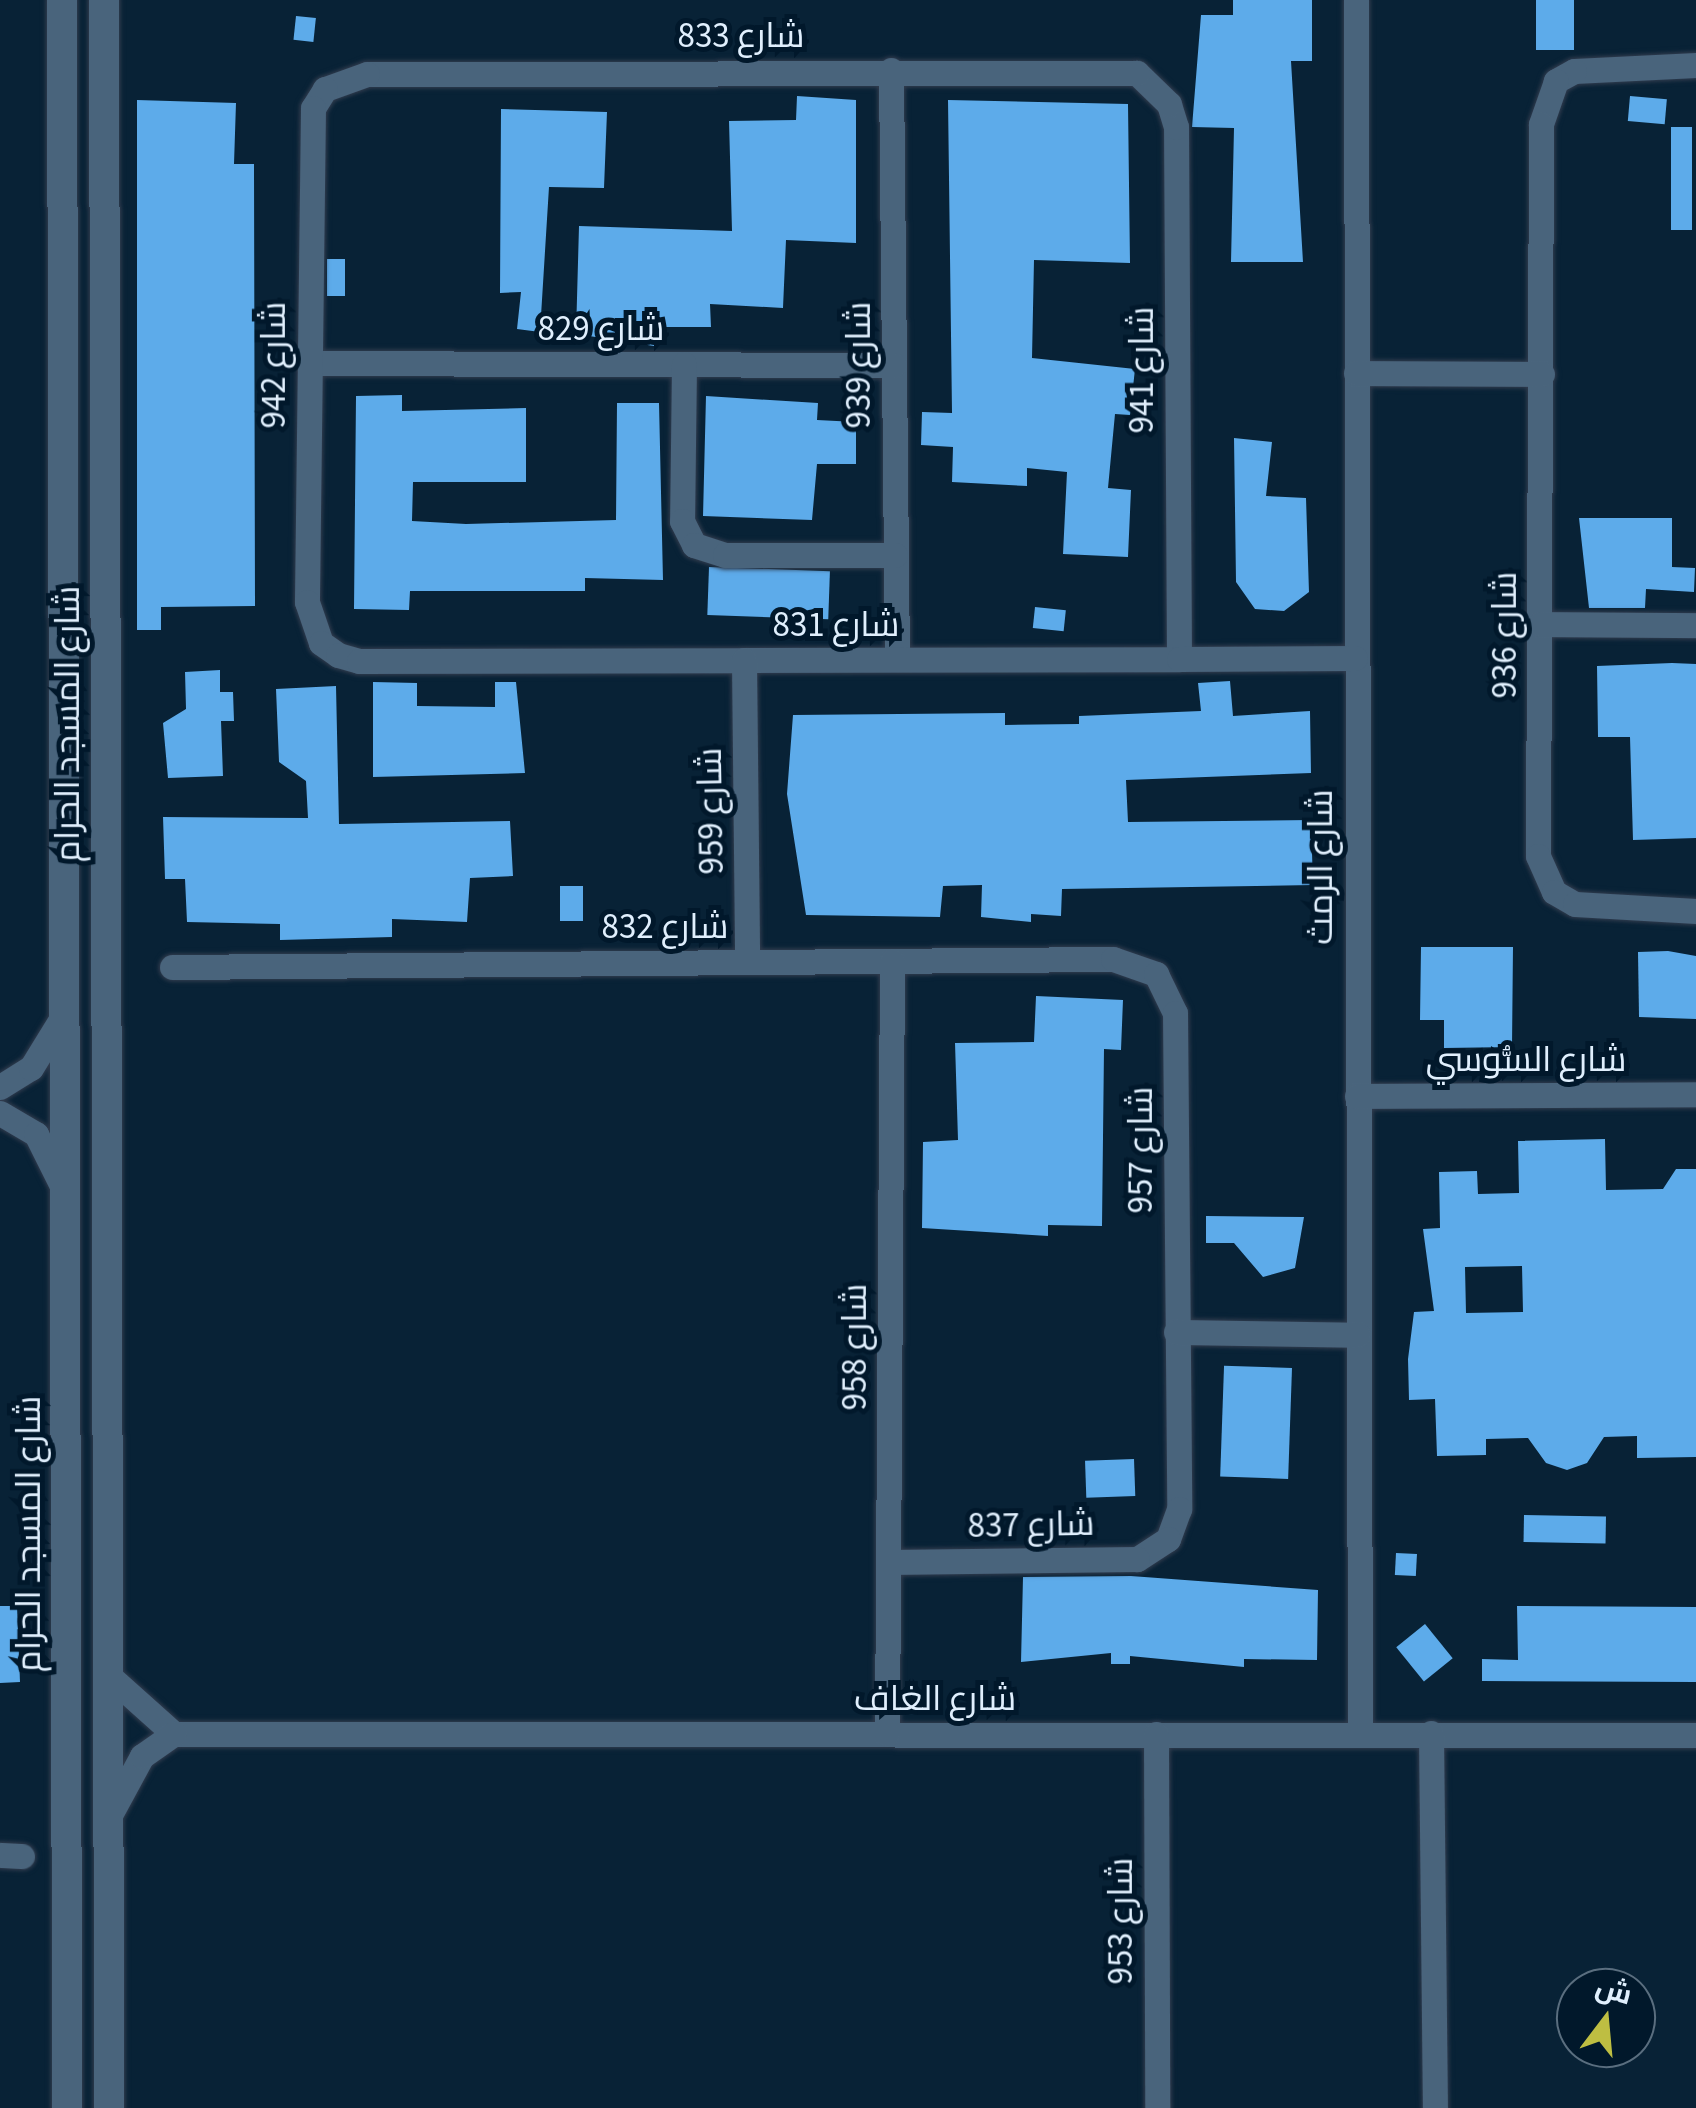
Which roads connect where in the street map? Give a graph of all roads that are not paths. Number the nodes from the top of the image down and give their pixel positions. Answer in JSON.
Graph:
{"nodes":[{"id":1,"x":62,"y":0,"type":"edge"},
{"id":2,"x":104,"y":0,"type":"edge"},
{"id":3,"x":1356,"y":0,"type":"edge"},
{"id":4,"x":1696,"y":64,"type":"edge"},
{"id":5,"x":892,"y":70,"type":"junction"},
{"id":6,"x":1157,"y":86,"type":"joint"},
{"id":7,"x":325,"y":90,"type":"joint"},
{"id":8,"x":309,"y":363,"type":"junction"},
{"id":9,"x":684,"y":364,"type":"junction"},
{"id":10,"x":894,"y":364,"type":"junction"},
{"id":11,"x":1356,"y":373,"type":"junction"},
{"id":12,"x":1542,"y":374,"type":"junction"},
{"id":13,"x":895,"y":555,"type":"junction"},
{"id":14,"x":1540,"y":624,"type":"junction"},
{"id":15,"x":1696,"y":625,"type":"edge"},
{"id":16,"x":321,"y":643,"type":"joint"},
{"id":17,"x":1179,"y":658,"type":"junction"},
{"id":18,"x":1355,"y":658,"type":"junction"},
{"id":19,"x":744,"y":660,"type":"junction"},
{"id":20,"x":897,"y":660,"type":"junction"},
{"id":21,"x":1696,"y":911,"type":"edge"},
{"id":22,"x":892,"y":961,"type":"junction"},
{"id":23,"x":747,"y":962,"type":"junction"},
{"id":24,"x":172,"y":966,"type":"dead end"},
{"id":25,"x":1156,"y":974,"type":"joint"},
{"id":26,"x":65,"y":1011,"type":"junction"},
{"id":27,"x":0,"y":1087,"type":"edge"},
{"id":28,"x":1696,"y":1094,"type":"edge"},
{"id":29,"x":1357,"y":1096,"type":"junction"},
{"id":30,"x":0,"y":1113,"type":"edge"},
{"id":31,"x":66,"y":1196,"type":"junction"},
{"id":32,"x":1176,"y":1332,"type":"junction"},
{"id":33,"x":1358,"y":1335,"type":"junction"},
{"id":34,"x":1168,"y":1539,"type":"joint"},
{"id":35,"x":888,"y":1562,"type":"junction"},
{"id":36,"x":106,"y":1674,"type":"junction"},
{"id":37,"x":1360,"y":1733,"type":"junction"},
{"id":38,"x":1431,"y":1733,"type":"junction"},
{"id":39,"x":174,"y":1734,"type":"junction"},
{"id":40,"x":887,"y":1734,"type":"junction"},
{"id":41,"x":1156,"y":1734,"type":"junction"},
{"id":42,"x":1696,"y":1735,"type":"edge"},
{"id":43,"x":108,"y":1824,"type":"junction"},
{"id":44,"x":67,"y":2108,"type":"edge"},
{"id":45,"x":109,"y":2108,"type":"edge"},
{"id":46,"x":1156,"y":2108,"type":"edge"},
{"id":47,"x":1435,"y":2108,"type":"edge"}],
"edges":[{"from":1,"to":26,"type":"street","name":"شارع المسجد الحرام"},
{"from":2,"to":36,"type":"street","name":"شارع المسجد الحرام"},
{"from":3,"to":11,"type":"street","name":"شارع الرمث"},
{"from":4,"to":12,"type":"street","name":"شارع 936"},
{"from":5,"to":6,"type":"street","name":"شارع 833"},
{"from":5,"to":7,"type":"street","name":"شارع 833"},
{"from":5,"to":10,"type":"street","name":"شارع 939"},
{"from":6,"to":17,"type":"street","name":"شارع 941"},
{"from":7,"to":8,"type":"street","name":"شارع 942"},
{"from":8,"to":9,"type":"street","name":"شارع 829"},
{"from":8,"to":16,"type":"street","name":"شارع 942"},
{"from":9,"to":10,"type":"street","name":"شارع 829"},
{"from":9,"to":13,"type":"street"},
{"from":10,"to":13,"type":"street","name":"شارع 939"},
{"from":11,"to":12,"type":"street"},
{"from":11,"to":18,"type":"street","name":"شارع الرمث"},
{"from":12,"to":14,"type":"street","name":"شارع 936"},
{"from":13,"to":20,"type":"street","name":"شارع 939"},
{"from":14,"to":15,"type":"street"},
{"from":14,"to":21,"type":"street","name":"شارع 936"},
{"from":16,"to":19,"type":"street","name":"شارع 831"},
{"from":17,"to":18,"type":"street","name":"شارع 831"},
{"from":17,"to":20,"type":"street","name":"شارع 831"},
{"from":18,"to":29,"type":"street","name":"شارع الرمث"},
{"from":19,"to":20,"type":"street","name":"شارع 831"},
{"from":19,"to":23,"type":"street","name":"شارع 959"},
{"from":22,"to":23,"type":"street","name":"شارع 832"},
{"from":22,"to":25,"type":"street","name":"شارع 832"},
{"from":22,"to":35,"type":"street","name":"شارع 958"},
{"from":23,"to":24,"type":"street","name":"شارع 832"},
{"from":25,"to":32,"type":"street","name":"شارع 957"},
{"from":26,"to":27,"type":"street"},
{"from":26,"to":31,"type":"street","name":"شارع المسجد الحرام"},
{"from":28,"to":29,"type":"street","name":"شارع السُّوسي"},
{"from":29,"to":33,"type":"street","name":"شارع الرمث"},
{"from":30,"to":31,"type":"street"},
{"from":31,"to":44,"type":"street","name":"شارع المسجد الحرام"},
{"from":32,"to":33,"type":"street"},
{"from":32,"to":34,"type":"street","name":"شارع 957"},
{"from":33,"to":37,"type":"street","name":"شارع الرمث"},
{"from":34,"to":35,"type":"street","name":"شارع 837"},
{"from":35,"to":40,"type":"street","name":"شارع 958"},
{"from":36,"to":39,"type":"street"},
{"from":36,"to":43,"type":"street","name":"شارع المسجد الحرام"},
{"from":37,"to":38,"type":"street","name":"شارع الغاف"},
{"from":37,"to":41,"type":"street","name":"شارع الغاف"},
{"from":38,"to":42,"type":"street","name":"شارع الغاف"},
{"from":38,"to":47,"type":"street"},
{"from":39,"to":40,"type":"street","name":"شارع الغاف"},
{"from":39,"to":43,"type":"street"},
{"from":40,"to":41,"type":"street","name":"شارع الغاف"},
{"from":41,"to":46,"type":"street","name":"شارع 953"},
{"from":43,"to":45,"type":"street","name":"شارع المسجد الحرام"}]}
